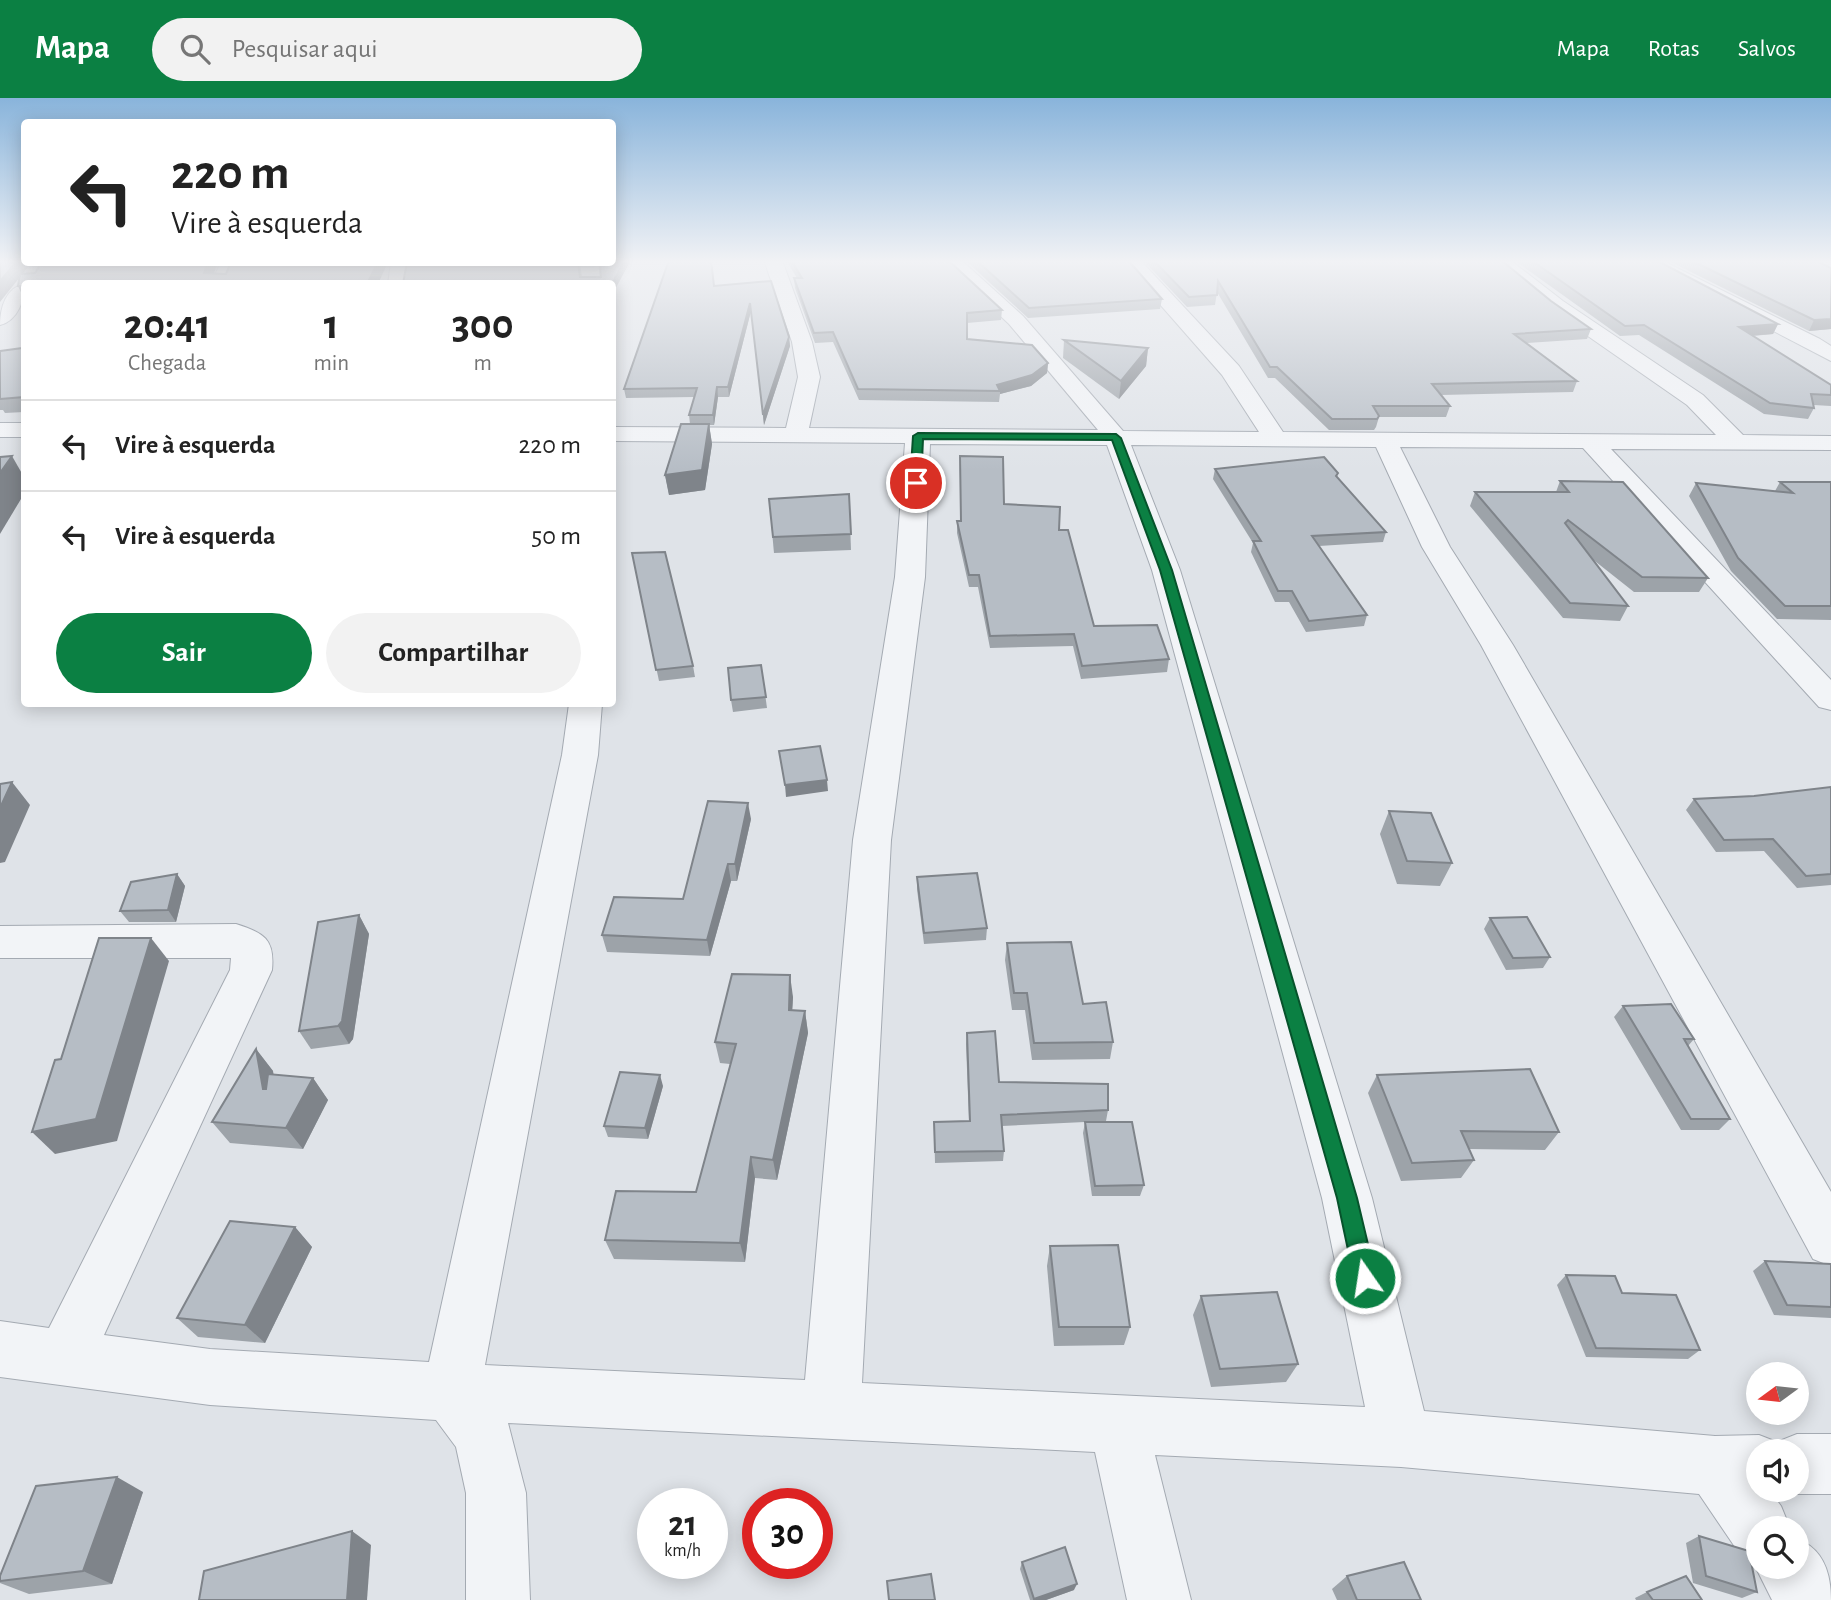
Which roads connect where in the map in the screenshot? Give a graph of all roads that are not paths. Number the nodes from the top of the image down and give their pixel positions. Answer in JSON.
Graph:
{"nodes":[{"id":1,"x":798,"y":330,"type":"edge"},
{"id":2,"x":1025,"y":330,"type":"edge"},
{"id":3,"x":1196,"y":330,"type":"edge"},
{"id":4,"x":1593,"y":330,"type":"edge"},
{"id":5,"x":1789,"y":330,"type":"edge"},
{"id":6,"x":1831,"y":355,"type":"edge"},
{"id":7,"x":0,"y":430,"type":"edge"},
{"id":8,"x":21,"y":430,"type":"edge"},
{"id":9,"x":616,"y":435,"type":"edge"},
{"id":10,"x":796,"y":435,"type":"junction"},
{"id":11,"x":918,"y":436,"type":"junction"},
{"id":12,"x":1116,"y":438,"type":"junction"},
{"id":13,"x":1276,"y":439,"type":"junction"},
{"id":14,"x":1384,"y":439,"type":"junction"},
{"id":15,"x":1589,"y":440,"type":"junction"},
{"id":16,"x":1736,"y":442,"type":"junction"},
{"id":17,"x":1827,"y":445,"type":"edge"},
{"id":18,"x":1831,"y":700,"type":"edge"},
{"id":19,"x":586,"y":707,"type":"edge"},
{"id":20,"x":0,"y":942,"type":"edge"},
{"id":21,"x":1831,"y":1241,"type":"edge"},
{"id":22,"x":0,"y":1349,"type":"edge"},
{"id":23,"x":64,"y":1358,"type":"junction"},
{"id":24,"x":451,"y":1392,"type":"junction"},
{"id":25,"x":831,"y":1411,"type":"junction"},
{"id":26,"x":1118,"y":1425,"type":"junction"},
{"id":27,"x":1401,"y":1438,"type":"junction"},
{"id":28,"x":1809,"y":1464,"type":"edge"},
{"id":29,"x":1831,"y":1464,"type":"edge"},
{"id":30,"x":1737,"y":1465,"type":"edge"},
{"id":31,"x":1755,"y":1516,"type":"edge"},
{"id":32,"x":1796,"y":1579,"type":"edge"},
{"id":33,"x":498,"y":1600,"type":"edge"},
{"id":34,"x":1159,"y":1600,"type":"edge"},
{"id":35,"x":1810,"y":1600,"type":"edge"}],
"edges":[{"from":1,"to":10,"type":"street"},
{"from":2,"to":12,"type":"street"},
{"from":3,"to":13,"type":"street"},
{"from":4,"to":16,"type":"street"},
{"from":5,"to":6,"type":"street"},
{"from":7,"to":8,"type":"street"},
{"from":9,"to":10,"type":"street"},
{"from":10,"to":11,"type":"street"},
{"from":11,"to":12,"type":"street"},
{"from":11,"to":25,"type":"street"},
{"from":12,"to":13,"type":"street"},
{"from":12,"to":27,"type":"street"},
{"from":13,"to":14,"type":"street"},
{"from":14,"to":15,"type":"street"},
{"from":14,"to":21,"type":"street"},
{"from":15,"to":16,"type":"street"},
{"from":15,"to":18,"type":"street"},
{"from":16,"to":17,"type":"street"},
{"from":19,"to":24,"type":"street"},
{"from":20,"to":23,"type":"street"},
{"from":22,"to":23,"type":"street"},
{"from":23,"to":24,"type":"street"},
{"from":24,"to":25,"type":"street"},
{"from":24,"to":33,"type":"street"},
{"from":25,"to":26,"type":"street"},
{"from":26,"to":27,"type":"street"},
{"from":26,"to":34,"type":"street"},
{"from":27,"to":30,"type":"street"},
{"from":28,"to":29,"type":"street"},
{"from":30,"to":31,"type":"street"},
{"from":32,"to":35,"type":"street"}]}
